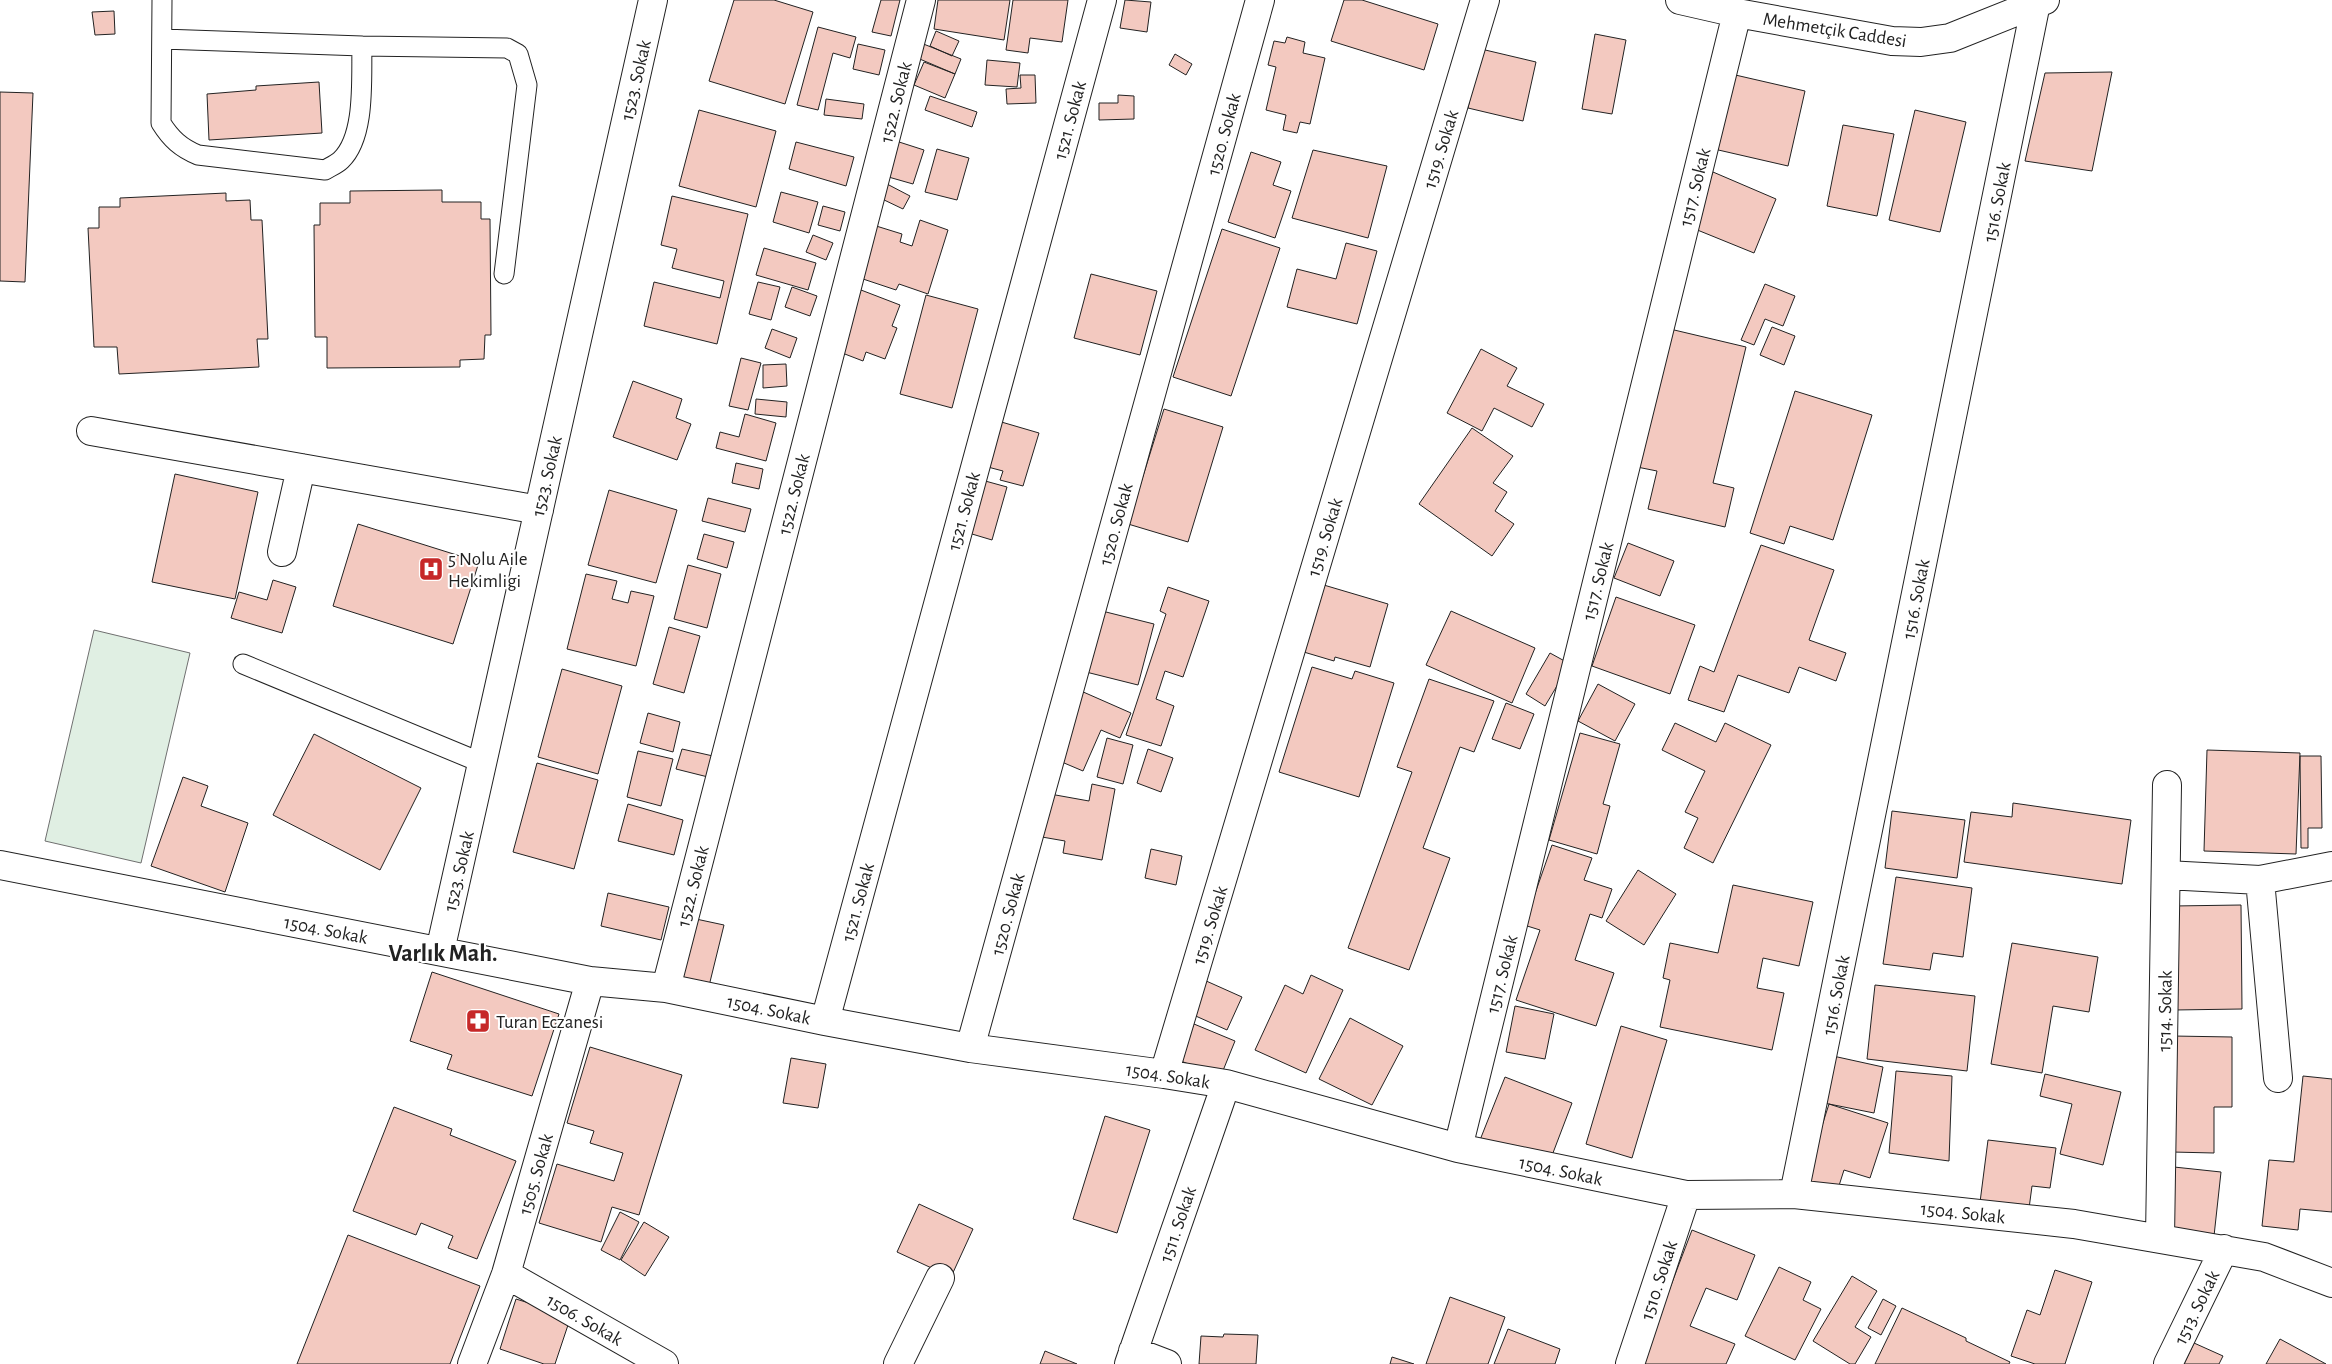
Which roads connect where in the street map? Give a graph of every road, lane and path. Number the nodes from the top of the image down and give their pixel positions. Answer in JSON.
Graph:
{"nodes":[{"id":1,"x":162,"y":0,"type":"edge"},
{"id":2,"x":652,"y":0,"type":"edge"},
{"id":3,"x":921,"y":0,"type":"edge"},
{"id":4,"x":1102,"y":0,"type":"edge"},
{"id":5,"x":1260,"y":0,"type":"edge"},
{"id":6,"x":1485,"y":0,"type":"edge"},
{"id":7,"x":1680,"y":0,"type":"edge"},
{"id":8,"x":2040,"y":1,"type":"edge"},
{"id":9,"x":1737,"y":13,"type":"junction"},
{"id":10,"x":162,"y":39,"type":"junction"},
{"id":11,"x":362,"y":46,"type":"junction"},
{"id":12,"x":504,"y":274,"type":"dead end"},
{"id":13,"x":91,"y":431,"type":"dead end"},
{"id":14,"x":301,"y":468,"type":"junction"},
{"id":15,"x":539,"y":510,"type":"junction"},
{"id":16,"x":282,"y":552,"type":"dead end"},
{"id":17,"x":244,"y":664,"type":"dead end"},
{"id":18,"x":482,"y":763,"type":"junction"},
{"id":19,"x":2167,"y":785,"type":"dead end"},
{"id":20,"x":2332,"y":866,"type":"edge"},
{"id":21,"x":1,"y":868,"type":"edge"},
{"id":22,"x":2166,"y":875,"type":"junction"},
{"id":23,"x":2260,"y":880,"type":"junction"},
{"id":24,"x":440,"y":951,"type":"junction"},
{"id":25,"x":590,"y":981,"type":"junction"},
{"id":26,"x":666,"y":988,"type":"junction"},
{"id":27,"x":825,"y":1021,"type":"junction"},
{"id":28,"x":970,"y":1048,"type":"junction"},
{"id":29,"x":1164,"y":1074,"type":"junction"},
{"id":30,"x":2278,"y":1078,"type":"dead end"},
{"id":31,"x":1226,"y":1084,"type":"junction"},
{"id":32,"x":1458,"y":1148,"type":"junction"},
{"id":33,"x":1794,"y":1194,"type":"junction"},
{"id":34,"x":1686,"y":1195,"type":"junction"},
{"id":35,"x":2160,"y":1238,"type":"junction"},
{"id":36,"x":2224,"y":1249,"type":"junction"},
{"id":37,"x":506,"y":1274,"type":"junction"},
{"id":38,"x":940,"y":1278,"type":"dead end"},
{"id":39,"x":2332,"y":1283,"type":"edge"},
{"id":40,"x":1131,"y":1357,"type":"edge"},
{"id":41,"x":472,"y":1364,"type":"edge"},
{"id":42,"x":664,"y":1364,"type":"edge"},
{"id":43,"x":898,"y":1364,"type":"edge"},
{"id":44,"x":1167,"y":1364,"type":"edge"},
{"id":45,"x":1630,"y":1364,"type":"edge"},
{"id":46,"x":2168,"y":1364,"type":"edge"}],
"edges":[{"from":1,"to":10,"type":"lane"},
{"from":2,"to":15,"type":"street","name":"1523. Sokak"},
{"from":3,"to":26,"type":"street","name":"1522. Sokak"},
{"from":4,"to":27,"type":"street","name":"1521. Sokak"},
{"from":5,"to":28,"type":"street","name":"1520. Sokak"},
{"from":6,"to":29,"type":"street","name":"1519. Sokak"},
{"from":7,"to":9,"type":"street","name":"Mehmetçik Caddesi"},
{"from":8,"to":9,"type":"street","name":"Mehmetçik Caddesi"},
{"from":8,"to":33,"type":"street","name":"1516. Sokak"},
{"from":9,"to":32,"type":"street","name":"1517. Sokak"},
{"from":10,"to":11,"type":"lane"},
{"from":10,"to":11,"type":"lane"},
{"from":11,"to":12,"type":"lane"},
{"from":13,"to":14,"type":"street"},
{"from":14,"to":15,"type":"street"},
{"from":14,"to":16,"type":"street"},
{"from":15,"to":18,"type":"street","name":"1523. Sokak"},
{"from":17,"to":18,"type":"lane"},
{"from":18,"to":24,"type":"street","name":"1523. Sokak"},
{"from":19,"to":22,"type":"street","name":"1514. Sokak"},
{"from":20,"to":23,"type":"street"},
{"from":21,"to":24,"type":"street","name":"1504. Sokak"},
{"from":22,"to":23,"type":"street"},
{"from":22,"to":35,"type":"street","name":"1514. Sokak"},
{"from":23,"to":30,"type":"street"},
{"from":24,"to":25,"type":"street","name":"1504. Sokak"},
{"from":25,"to":26,"type":"street","name":"1504. Sokak"},
{"from":25,"to":37,"type":"street","name":"1505. Sokak"},
{"from":26,"to":27,"type":"street","name":"1504. Sokak"},
{"from":27,"to":28,"type":"street","name":"1504. Sokak"},
{"from":28,"to":29,"type":"street","name":"1504. Sokak"},
{"from":29,"to":31,"type":"street","name":"1504. Sokak"},
{"from":31,"to":32,"type":"street","name":"1504. Sokak"},
{"from":31,"to":40,"type":"street","name":"1511. Sokak"},
{"from":32,"to":34,"type":"street","name":"1504. Sokak"},
{"from":33,"to":34,"type":"street","name":"1504. Sokak"},
{"from":33,"to":35,"type":"street","name":"1504. Sokak"},
{"from":34,"to":45,"type":"street","name":"1510. Sokak"},
{"from":35,"to":36,"type":"street","name":"1504. Sokak"},
{"from":36,"to":39,"type":"street","name":"1504. Sokak"},
{"from":36,"to":46,"type":"street","name":"1513. Sokak"},
{"from":37,"to":41,"type":"street","name":"1505. Sokak"},
{"from":37,"to":42,"type":"street","name":"1506. Sokak"},
{"from":38,"to":43,"type":"street"},
{"from":40,"to":44,"type":"street"}]}
